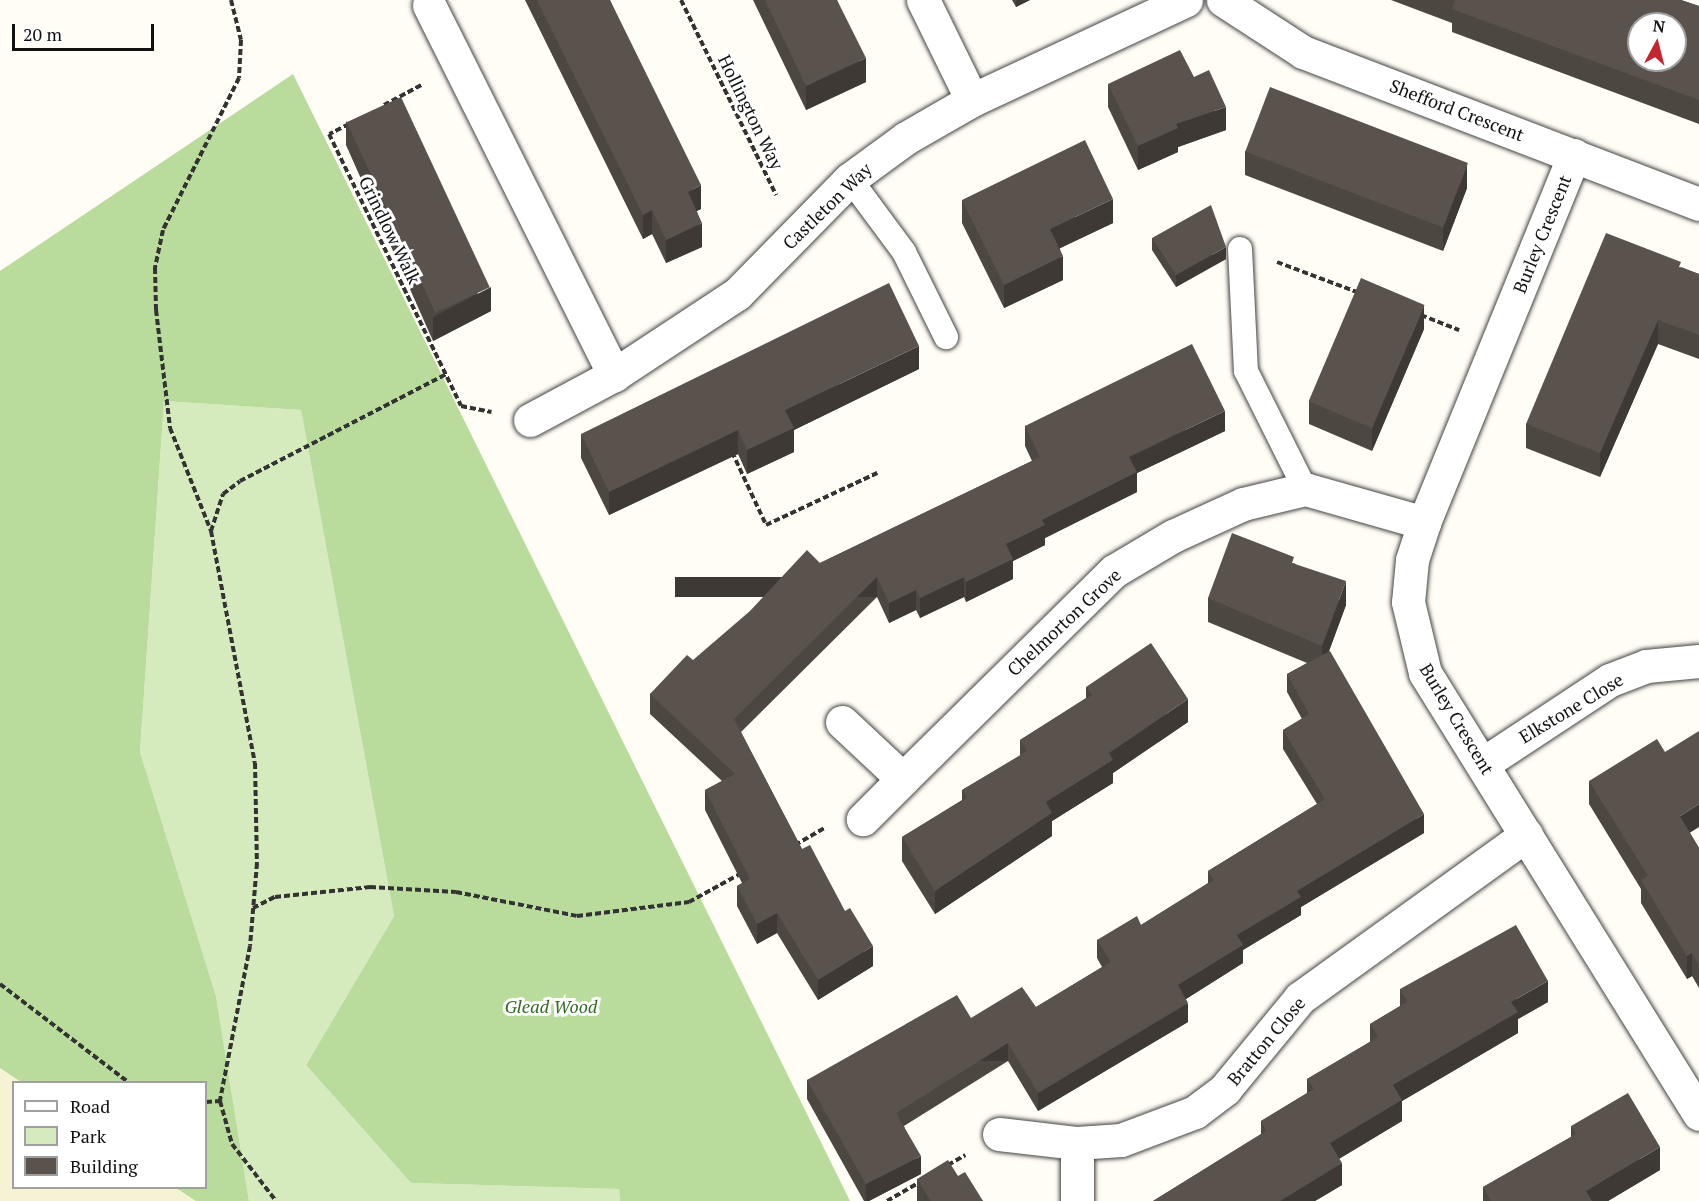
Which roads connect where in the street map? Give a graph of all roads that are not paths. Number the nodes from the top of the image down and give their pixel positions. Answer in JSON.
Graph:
{"nodes":[{"id":1,"x":923,"y":0,"type":"edge"},
{"id":2,"x":1186,"y":0,"type":"edge"},
{"id":3,"x":1223,"y":0,"type":"edge"},
{"id":4,"x":429,"y":5,"type":"dead end"},
{"id":5,"x":972,"y":100,"type":"junction"},
{"id":6,"x":1574,"y":155,"type":"junction"},
{"id":7,"x":850,"y":179,"type":"junction"},
{"id":8,"x":1699,"y":204,"type":"edge"},
{"id":9,"x":1240,"y":249,"type":"road end"},
{"id":10,"x":946,"y":337,"type":"dead end"},
{"id":11,"x":614,"y":375,"type":"junction"},
{"id":12,"x":530,"y":420,"type":"road end"},
{"id":13,"x":1305,"y":489,"type":"junction"},
{"id":14,"x":1424,"y":524,"type":"junction"},
{"id":15,"x":1699,"y":661,"type":"edge"},
{"id":16,"x":842,"y":722,"type":"dead end"},
{"id":17,"x":1484,"y":763,"type":"junction"},
{"id":18,"x":903,"y":779,"type":"junction"},
{"id":19,"x":863,"y":819,"type":"road end"},
{"id":20,"x":1526,"y":835,"type":"junction"},
{"id":21,"x":1699,"y":1114,"type":"edge"},
{"id":22,"x":999,"y":1134,"type":"road end"},
{"id":23,"x":1077,"y":1143,"type":"junction"},
{"id":24,"x":1077,"y":1201,"type":"edge"}],
"edges":[{"from":1,"to":5,"type":"street"},
{"from":2,"to":5,"type":"street","name":"Castleton Way"},
{"from":3,"to":6,"type":"street","name":"Shefford Crescent"},
{"from":4,"to":11,"type":"street"},
{"from":5,"to":7,"type":"street","name":"Castleton Way"},
{"from":6,"to":8,"type":"street","name":"Shefford Crescent"},
{"from":6,"to":14,"type":"street","name":"Burley Crescent"},
{"from":7,"to":10,"type":"lane"},
{"from":7,"to":11,"type":"street","name":"Castleton Way"},
{"from":9,"to":13,"type":"lane"},
{"from":11,"to":12,"type":"street","name":"Castleton Way"},
{"from":13,"to":14,"type":"street","name":"Chelmorton Grove"},
{"from":13,"to":18,"type":"street","name":"Chelmorton Grove"},
{"from":14,"to":17,"type":"street","name":"Burley Crescent"},
{"from":15,"to":17,"type":"street","name":"Elkstone Close"},
{"from":16,"to":18,"type":"street"},
{"from":17,"to":20,"type":"street","name":"Burley Crescent"},
{"from":18,"to":19,"type":"street","name":"Chelmorton Grove"},
{"from":20,"to":21,"type":"street","name":"Burley Crescent"},
{"from":20,"to":23,"type":"street","name":"Bratton Close"},
{"from":22,"to":23,"type":"street","name":"Bratton Close"},
{"from":23,"to":24,"type":"street"}]}
